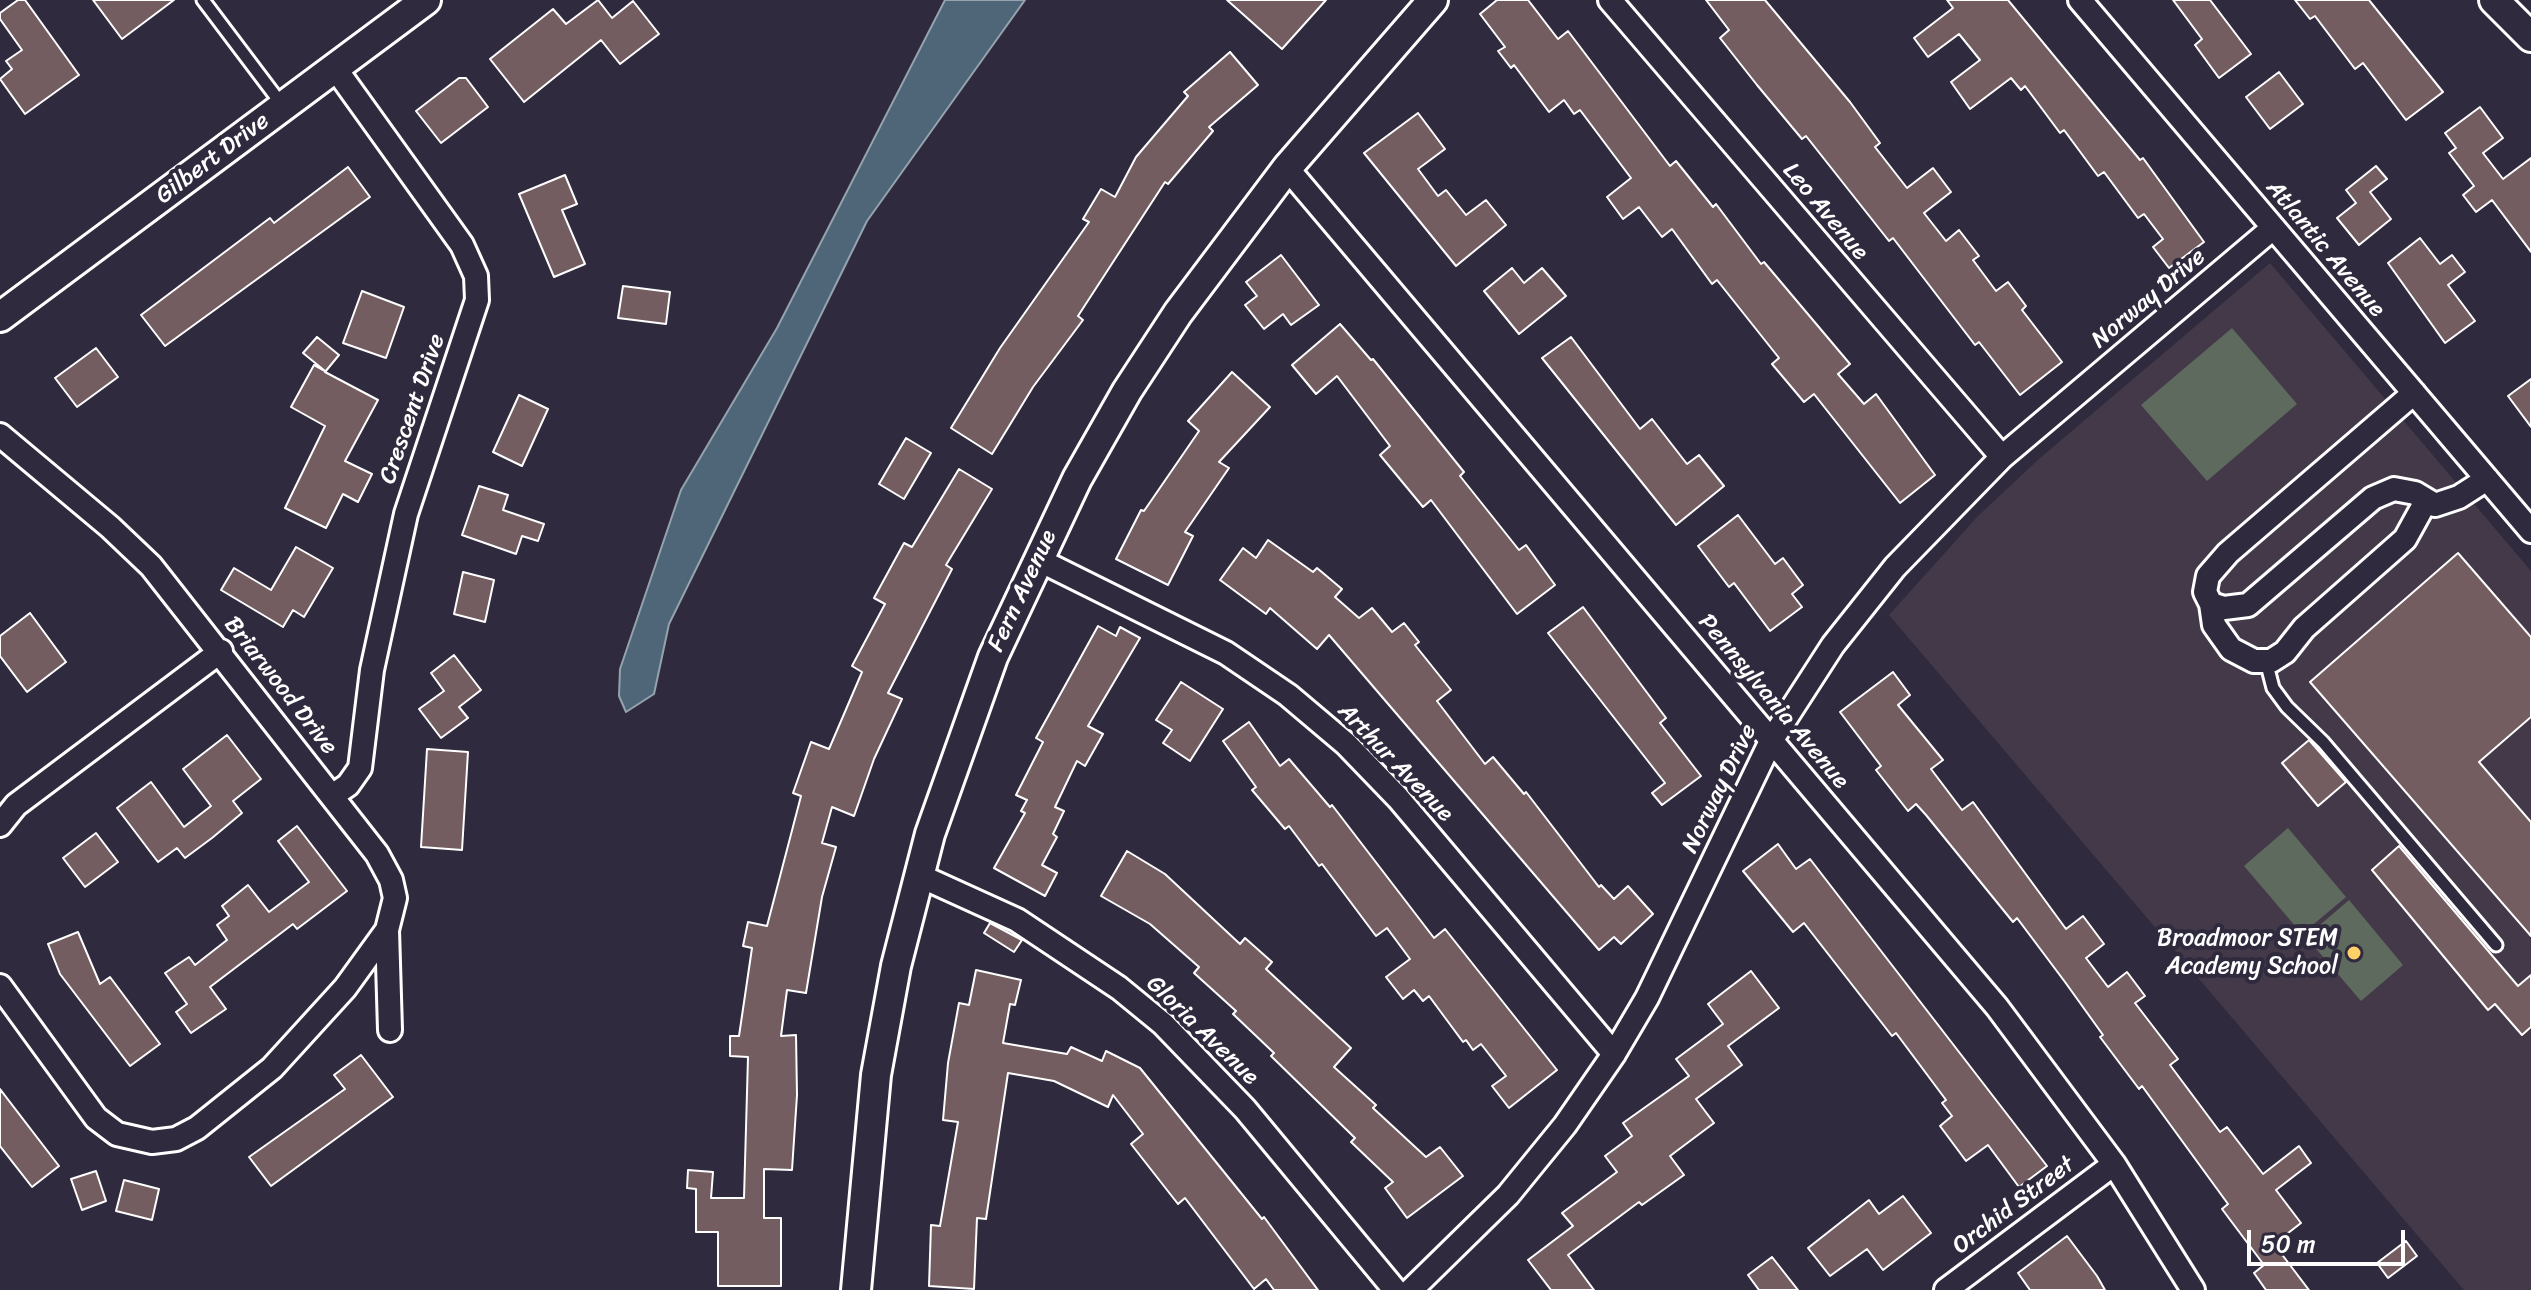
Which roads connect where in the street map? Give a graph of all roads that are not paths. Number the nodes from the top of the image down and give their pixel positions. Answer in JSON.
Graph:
{"nodes":[{"id":1,"x":203,"y":0,"type":"edge"},
{"id":2,"x":426,"y":0,"type":"edge"},
{"id":3,"x":1433,"y":0,"type":"edge"},
{"id":4,"x":1610,"y":0,"type":"edge"},
{"id":5,"x":2080,"y":0,"type":"edge"},
{"id":6,"x":2494,"y":0,"type":"edge"},
{"id":7,"x":2531,"y":37,"type":"edge"},
{"id":8,"x":335,"y":68,"type":"junction"},
{"id":9,"x":284,"y":106,"type":"junction"},
{"id":10,"x":1287,"y":168,"type":"junction"},
{"id":11,"x":2273,"y":228,"type":"junction"},
{"id":12,"x":0,"y":317,"type":"edge"},
{"id":13,"x":2414,"y":393,"type":"junction"},
{"id":14,"x":0,"y":435,"type":"edge"},
{"id":15,"x":2002,"y":457,"type":"junction"},
{"id":16,"x":2487,"y":479,"type":"junction"},
{"id":17,"x":2426,"y":501,"type":"junction"},
{"id":18,"x":2531,"y":531,"type":"edge"},
{"id":19,"x":1037,"y":559,"type":"junction"},
{"id":20,"x":2211,"y":604,"type":"junction"},
{"id":21,"x":221,"y":651,"type":"junction"},
{"id":22,"x":2266,"y":661,"type":"junction"},
{"id":23,"x":1771,"y":741,"type":"junction"},
{"id":24,"x":332,"y":796,"type":"junction"},
{"id":25,"x":0,"y":825,"type":"edge"},
{"id":26,"x":918,"y":875,"type":"junction"},
{"id":27,"x":387,"y":930,"type":"junction"},
{"id":28,"x":2496,"y":945,"type":"dead end"},
{"id":29,"x":0,"y":986,"type":"edge"},
{"id":30,"x":390,"y":1030,"type":"dead end"},
{"id":31,"x":1614,"y":1054,"type":"junction"},
{"id":32,"x":2114,"y":1164,"type":"junction"},
{"id":33,"x":856,"y":1290,"type":"edge"},
{"id":34,"x":1395,"y":1290,"type":"edge"},
{"id":35,"x":1411,"y":1290,"type":"edge"},
{"id":36,"x":1946,"y":1290,"type":"edge"},
{"id":37,"x":2193,"y":1290,"type":"edge"}],
"edges":[{"from":1,"to":9,"type":"lane"},
{"from":2,"to":8,"type":"street","name":"Gilbert Drive"},
{"from":3,"to":10,"type":"street","name":"Fern Avenue"},
{"from":4,"to":15,"type":"street","name":"Leo Avenue"},
{"from":5,"to":11,"type":"street","name":"Atlantic Avenue"},
{"from":6,"to":7,"type":"street"},
{"from":8,"to":9,"type":"street","name":"Gilbert Drive"},
{"from":8,"to":24,"type":"street","name":"Crescent Drive"},
{"from":9,"to":12,"type":"street","name":"Gilbert Drive"},
{"from":10,"to":19,"type":"street","name":"Fern Avenue"},
{"from":10,"to":23,"type":"street","name":"Pennsylvania Avenue"},
{"from":11,"to":13,"type":"street","name":"Atlantic Avenue"},
{"from":11,"to":15,"type":"street","name":"Norway Drive"},
{"from":13,"to":16,"type":"street","name":"Atlantic Avenue"},
{"from":13,"to":20,"type":"street"},
{"from":14,"to":21,"type":"street","name":"Briarwood Drive"},
{"from":15,"to":23,"type":"street","name":"Norway Drive"},
{"from":16,"to":17,"type":"street"},
{"from":16,"to":18,"type":"street","name":"Atlantic Avenue"},
{"from":17,"to":20,"type":"street"},
{"from":17,"to":22,"type":"street"},
{"from":19,"to":26,"type":"street","name":"Fern Avenue"},
{"from":19,"to":31,"type":"street","name":"Arthur Avenue"},
{"from":20,"to":22,"type":"street"},
{"from":21,"to":24,"type":"street","name":"Briarwood Drive"},
{"from":21,"to":25,"type":"street"},
{"from":22,"to":28,"type":"lane"},
{"from":23,"to":31,"type":"street","name":"Norway Drive"},
{"from":23,"to":32,"type":"street","name":"Pennsylvania Avenue"},
{"from":24,"to":27,"type":"street","name":"Briarwood Drive"},
{"from":26,"to":33,"type":"street","name":"Fern Avenue"},
{"from":26,"to":34,"type":"street","name":"Gloria Avenue"},
{"from":27,"to":29,"type":"street"},
{"from":27,"to":30,"type":"street","name":"Briarwood Drive"},
{"from":31,"to":35,"type":"street","name":"Norway Drive"},
{"from":32,"to":36,"type":"street","name":"Orchid Street"},
{"from":32,"to":37,"type":"street","name":"Pennsylvania Avenue"}]}
